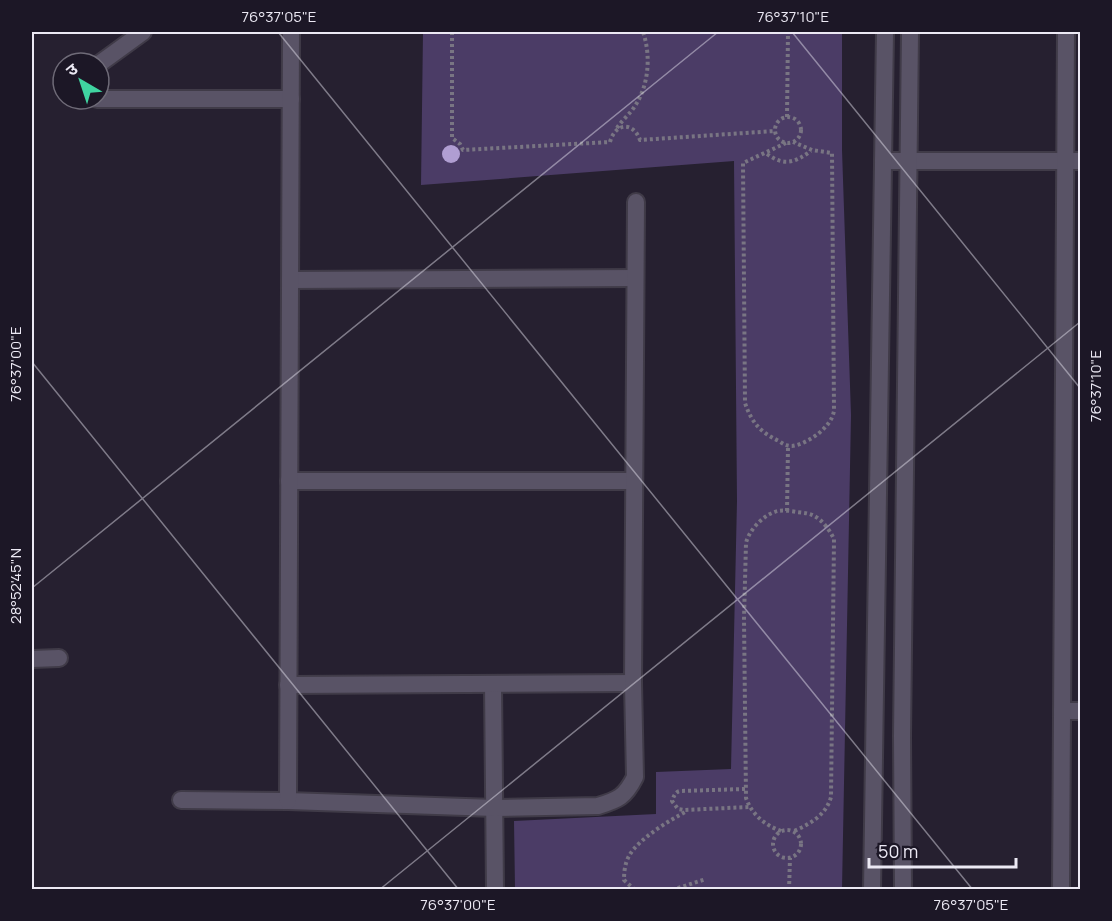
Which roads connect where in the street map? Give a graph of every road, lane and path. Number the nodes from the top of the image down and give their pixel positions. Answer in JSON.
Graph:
{"nodes":[{"id":1,"x":143,"y":32,"type":"edge"},
{"id":2,"x":291,"y":32,"type":"edge"},
{"id":3,"x":452,"y":32,"type":"edge"},
{"id":4,"x":644,"y":32,"type":"edge"},
{"id":5,"x":788,"y":32,"type":"edge"},
{"id":6,"x":885,"y":32,"type":"edge"},
{"id":7,"x":910,"y":32,"type":"edge"},
{"id":8,"x":1066,"y":32,"type":"edge"},
{"id":9,"x":111,"y":55,"type":"edge"},
{"id":10,"x":111,"y":99,"type":"edge"},
{"id":11,"x":291,"y":99,"type":"junction"},
{"id":12,"x":787,"y":117,"type":"junction"},
{"id":13,"x":615,"y":131,"type":"junction"},
{"id":14,"x":775,"y":132,"type":"junction"},
{"id":15,"x":793,"y":142,"type":"junction"},
{"id":16,"x":786,"y":143,"type":"junction"},
{"id":17,"x":812,"y":150,"type":"junction"},
{"id":18,"x":766,"y":153,"type":"junction"},
{"id":19,"x":883,"y":161,"type":"junction"},
{"id":20,"x":909,"y":161,"type":"junction"},
{"id":21,"x":1073,"y":161,"type":"edge"},
{"id":22,"x":636,"y":202,"type":"dead end"},
{"id":23,"x":635,"y":278,"type":"junction"},
{"id":24,"x":290,"y":280,"type":"junction"},
{"id":25,"x":788,"y":446,"type":"junction"},
{"id":26,"x":289,"y":480,"type":"junction"},
{"id":27,"x":634,"y":481,"type":"junction"},
{"id":28,"x":787,"y":511,"type":"junction"},
{"id":29,"x":59,"y":658,"type":"dead end"},
{"id":30,"x":32,"y":659,"type":"edge"},
{"id":31,"x":633,"y":683,"type":"junction"},
{"id":32,"x":493,"y":684,"type":"junction"},
{"id":33,"x":288,"y":685,"type":"junction"},
{"id":34,"x":1062,"y":711,"type":"junction"},
{"id":35,"x":1080,"y":711,"type":"edge"},
{"id":36,"x":745,"y":789,"type":"junction"},
{"id":37,"x":181,"y":800,"type":"dead end"},
{"id":38,"x":288,"y":801,"type":"junction"},
{"id":39,"x":749,"y":807,"type":"junction"},
{"id":40,"x":495,"y":808,"type":"junction"},
{"id":41,"x":689,"y":810,"type":"junction"},
{"id":42,"x":781,"y":831,"type":"junction"},
{"id":43,"x":794,"y":831,"type":"junction"},
{"id":44,"x":789,"y":858,"type":"junction"},
{"id":45,"x":706,"y":879,"type":"dead end"},
{"id":46,"x":495,"y":890,"type":"edge"},
{"id":47,"x":635,"y":890,"type":"edge"},
{"id":48,"x":672,"y":890,"type":"edge"},
{"id":49,"x":789,"y":890,"type":"edge"},
{"id":50,"x":872,"y":890,"type":"edge"},
{"id":51,"x":903,"y":890,"type":"edge"},
{"id":52,"x":1061,"y":890,"type":"edge"}],
"edges":[{"from":1,"to":9,"type":"street"},
{"from":2,"to":11,"type":"street"},
{"from":3,"to":13,"type":"path"},
{"from":4,"to":13,"type":"path"},
{"from":5,"to":12,"type":"path"},
{"from":6,"to":19,"type":"street"},
{"from":7,"to":20,"type":"street"},
{"from":8,"to":21,"type":"street"},
{"from":10,"to":11,"type":"street"},
{"from":11,"to":24,"type":"street"},
{"from":12,"to":14,"type":"path"},
{"from":12,"to":15,"type":"path"},
{"from":13,"to":14,"type":"path"},
{"from":14,"to":16,"type":"path"},
{"from":15,"to":16,"type":"path"},
{"from":15,"to":17,"type":"path"},
{"from":16,"to":18,"type":"path"},
{"from":17,"to":18,"type":"path"},
{"from":17,"to":25,"type":"path"},
{"from":18,"to":25,"type":"path"},
{"from":19,"to":20,"type":"street"},
{"from":19,"to":50,"type":"street"},
{"from":20,"to":21,"type":"street"},
{"from":20,"to":51,"type":"street"},
{"from":21,"to":34,"type":"street"},
{"from":22,"to":23,"type":"street"},
{"from":23,"to":24,"type":"street"},
{"from":23,"to":27,"type":"street"},
{"from":24,"to":26,"type":"street"},
{"from":25,"to":28,"type":"path"},
{"from":26,"to":27,"type":"street"},
{"from":26,"to":33,"type":"street"},
{"from":27,"to":31,"type":"street"},
{"from":28,"to":36,"type":"path"},
{"from":28,"to":43,"type":"path"},
{"from":29,"to":30,"type":"street"},
{"from":31,"to":32,"type":"street"},
{"from":31,"to":40,"type":"street"},
{"from":32,"to":33,"type":"street"},
{"from":32,"to":40,"type":"street"},
{"from":33,"to":38,"type":"street"},
{"from":34,"to":35,"type":"street"},
{"from":34,"to":52,"type":"street"},
{"from":36,"to":39,"type":"path"},
{"from":36,"to":41,"type":"path"},
{"from":37,"to":38,"type":"street"},
{"from":38,"to":40,"type":"street"},
{"from":39,"to":41,"type":"path"},
{"from":39,"to":42,"type":"path"},
{"from":40,"to":46,"type":"street"},
{"from":41,"to":47,"type":"path"},
{"from":42,"to":43,"type":"path"},
{"from":42,"to":44,"type":"path"},
{"from":43,"to":44,"type":"path"},
{"from":44,"to":49,"type":"path"},
{"from":45,"to":48,"type":"path"}]}
